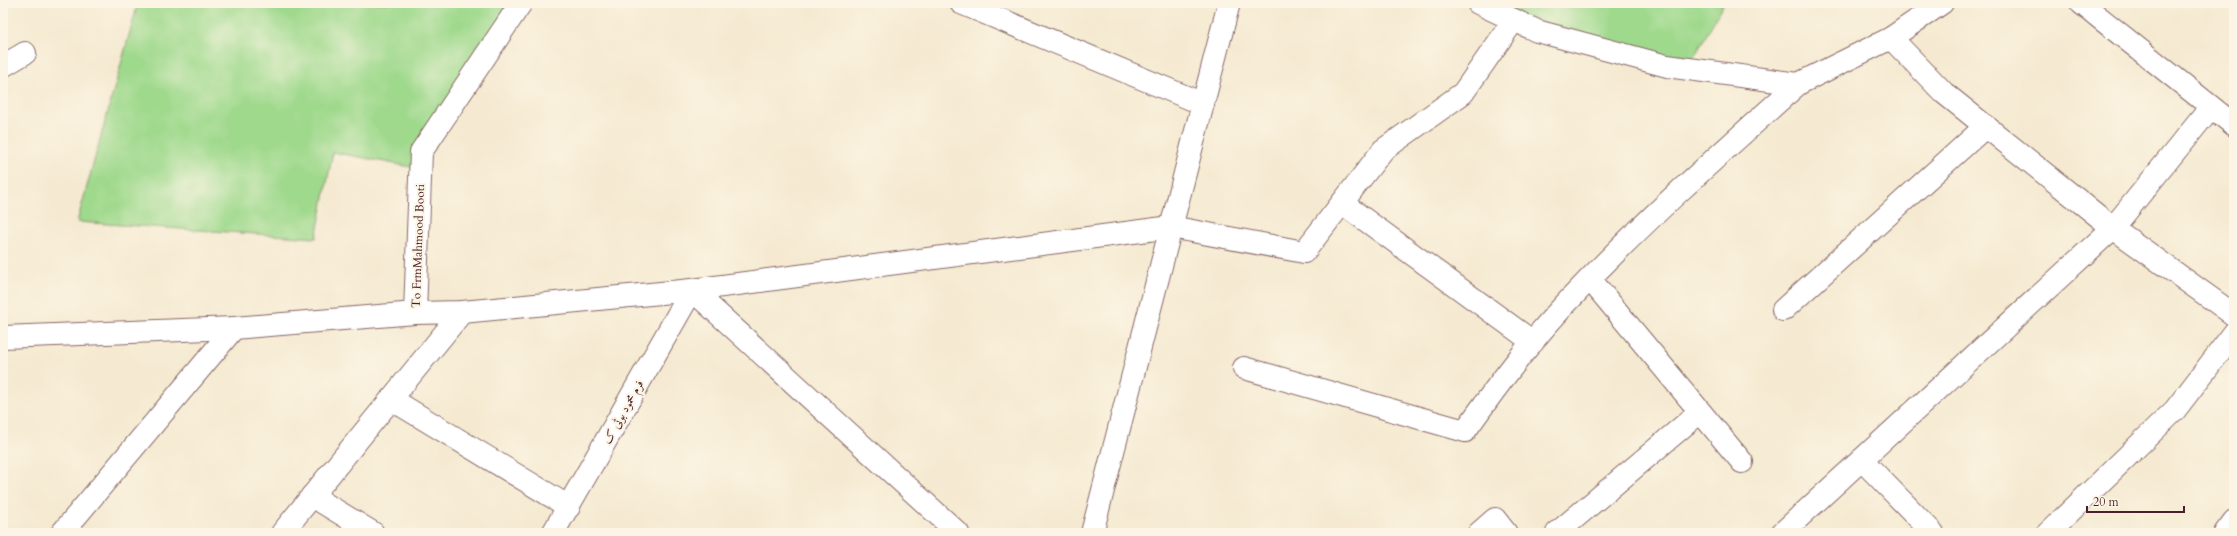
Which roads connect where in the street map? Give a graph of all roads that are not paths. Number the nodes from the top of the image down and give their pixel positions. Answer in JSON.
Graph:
{"nodes":[{"id":1,"x":521,"y":3,"type":"edge"},
{"id":2,"x":961,"y":3,"type":"edge"},
{"id":3,"x":1228,"y":3,"type":"edge"},
{"id":4,"x":1478,"y":3,"type":"edge"},
{"id":5,"x":1942,"y":3,"type":"edge"},
{"id":6,"x":2081,"y":3,"type":"edge"},
{"id":7,"x":1514,"y":20,"type":"junction"},
{"id":8,"x":1891,"y":38,"type":"junction"},
{"id":9,"x":25,"y":53,"type":"dead end"},
{"id":10,"x":3,"y":66,"type":"edge"},
{"id":11,"x":1798,"y":84,"type":"junction"},
{"id":12,"x":1203,"y":104,"type":"junction"},
{"id":13,"x":2211,"y":107,"type":"junction"},
{"id":14,"x":1986,"y":126,"type":"junction"},
{"id":15,"x":2234,"y":126,"type":"edge"},
{"id":16,"x":1342,"y":203,"type":"junction"},
{"id":17,"x":1171,"y":227,"type":"junction"},
{"id":18,"x":2113,"y":228,"type":"junction"},
{"id":19,"x":1590,"y":279,"type":"junction"},
{"id":20,"x":692,"y":290,"type":"junction"},
{"id":21,"x":1783,"y":310,"type":"dead end"},
{"id":22,"x":462,"y":312,"type":"junction"},
{"id":23,"x":415,"y":313,"type":"junction"},
{"id":24,"x":2234,"y":316,"type":"edge"},
{"id":25,"x":234,"y":328,"type":"junction"},
{"id":26,"x":2234,"y":333,"type":"edge"},
{"id":27,"x":3,"y":337,"type":"edge"},
{"id":28,"x":1534,"y":342,"type":"junction"},
{"id":29,"x":1244,"y":368,"type":"dead end"},
{"id":30,"x":391,"y":399,"type":"junction"},
{"id":31,"x":1700,"y":412,"type":"junction"},
{"id":32,"x":1862,"y":460,"type":"junction"},
{"id":33,"x":1742,"y":462,"type":"dead end"},
{"id":34,"x":312,"y":496,"type":"junction"},
{"id":35,"x":569,"y":507,"type":"junction"},
{"id":36,"x":2234,"y":521,"type":"edge"},
{"id":37,"x":62,"y":533,"type":"edge"},
{"id":38,"x":282,"y":533,"type":"edge"},
{"id":39,"x":373,"y":533,"type":"edge"},
{"id":40,"x":553,"y":533,"type":"edge"},
{"id":41,"x":958,"y":533,"type":"edge"},
{"id":42,"x":1092,"y":533,"type":"edge"},
{"id":43,"x":1479,"y":533,"type":"edge"},
{"id":44,"x":1506,"y":533,"type":"edge"},
{"id":45,"x":1557,"y":533,"type":"edge"},
{"id":46,"x":1782,"y":533,"type":"edge"},
{"id":47,"x":1933,"y":533,"type":"edge"},
{"id":48,"x":2048,"y":533,"type":"edge"},
{"id":49,"x":2225,"y":533,"type":"edge"}],
"edges":[{"from":1,"to":23,"type":"street","name":"To FrmMahmood Booti"},
{"from":2,"to":12,"type":"street"},
{"from":3,"to":12,"type":"street"},
{"from":4,"to":7,"type":"street"},
{"from":5,"to":8,"type":"street"},
{"from":6,"to":13,"type":"street"},
{"from":7,"to":11,"type":"street"},
{"from":7,"to":16,"type":"street"},
{"from":8,"to":11,"type":"street"},
{"from":8,"to":14,"type":"street"},
{"from":9,"to":10,"type":"street"},
{"from":11,"to":19,"type":"street"},
{"from":12,"to":17,"type":"street"},
{"from":13,"to":15,"type":"street"},
{"from":13,"to":18,"type":"street"},
{"from":14,"to":18,"type":"street"},
{"from":14,"to":21,"type":"street"},
{"from":16,"to":17,"type":"street","name":"To FrmMahmood Booti"},
{"from":16,"to":28,"type":"street"},
{"from":17,"to":20,"type":"street","name":"To FrmMahmood Booti"},
{"from":17,"to":42,"type":"street"},
{"from":18,"to":24,"type":"street"},
{"from":18,"to":32,"type":"street"},
{"from":19,"to":28,"type":"street"},
{"from":19,"to":31,"type":"street"},
{"from":20,"to":22,"type":"street","name":"To FrmMahmood Booti"},
{"from":20,"to":35,"type":"street","name":"فرم محمود بوٹی ک"},
{"from":20,"to":41,"type":"street"},
{"from":22,"to":23,"type":"street","name":"To FrmMahmood Booti"},
{"from":22,"to":30,"type":"street"},
{"from":23,"to":25,"type":"street"},
{"from":25,"to":27,"type":"street"},
{"from":25,"to":37,"type":"street"},
{"from":26,"to":48,"type":"street"},
{"from":28,"to":29,"type":"street"},
{"from":30,"to":34,"type":"street"},
{"from":30,"to":35,"type":"street"},
{"from":31,"to":33,"type":"street"},
{"from":31,"to":45,"type":"street"},
{"from":32,"to":46,"type":"street"},
{"from":32,"to":47,"type":"street"},
{"from":34,"to":38,"type":"street"},
{"from":34,"to":39,"type":"street"},
{"from":35,"to":40,"type":"street","name":"فرم محمود بوٹی ک"},
{"from":36,"to":49,"type":"street"},
{"from":43,"to":44,"type":"street"}]}
